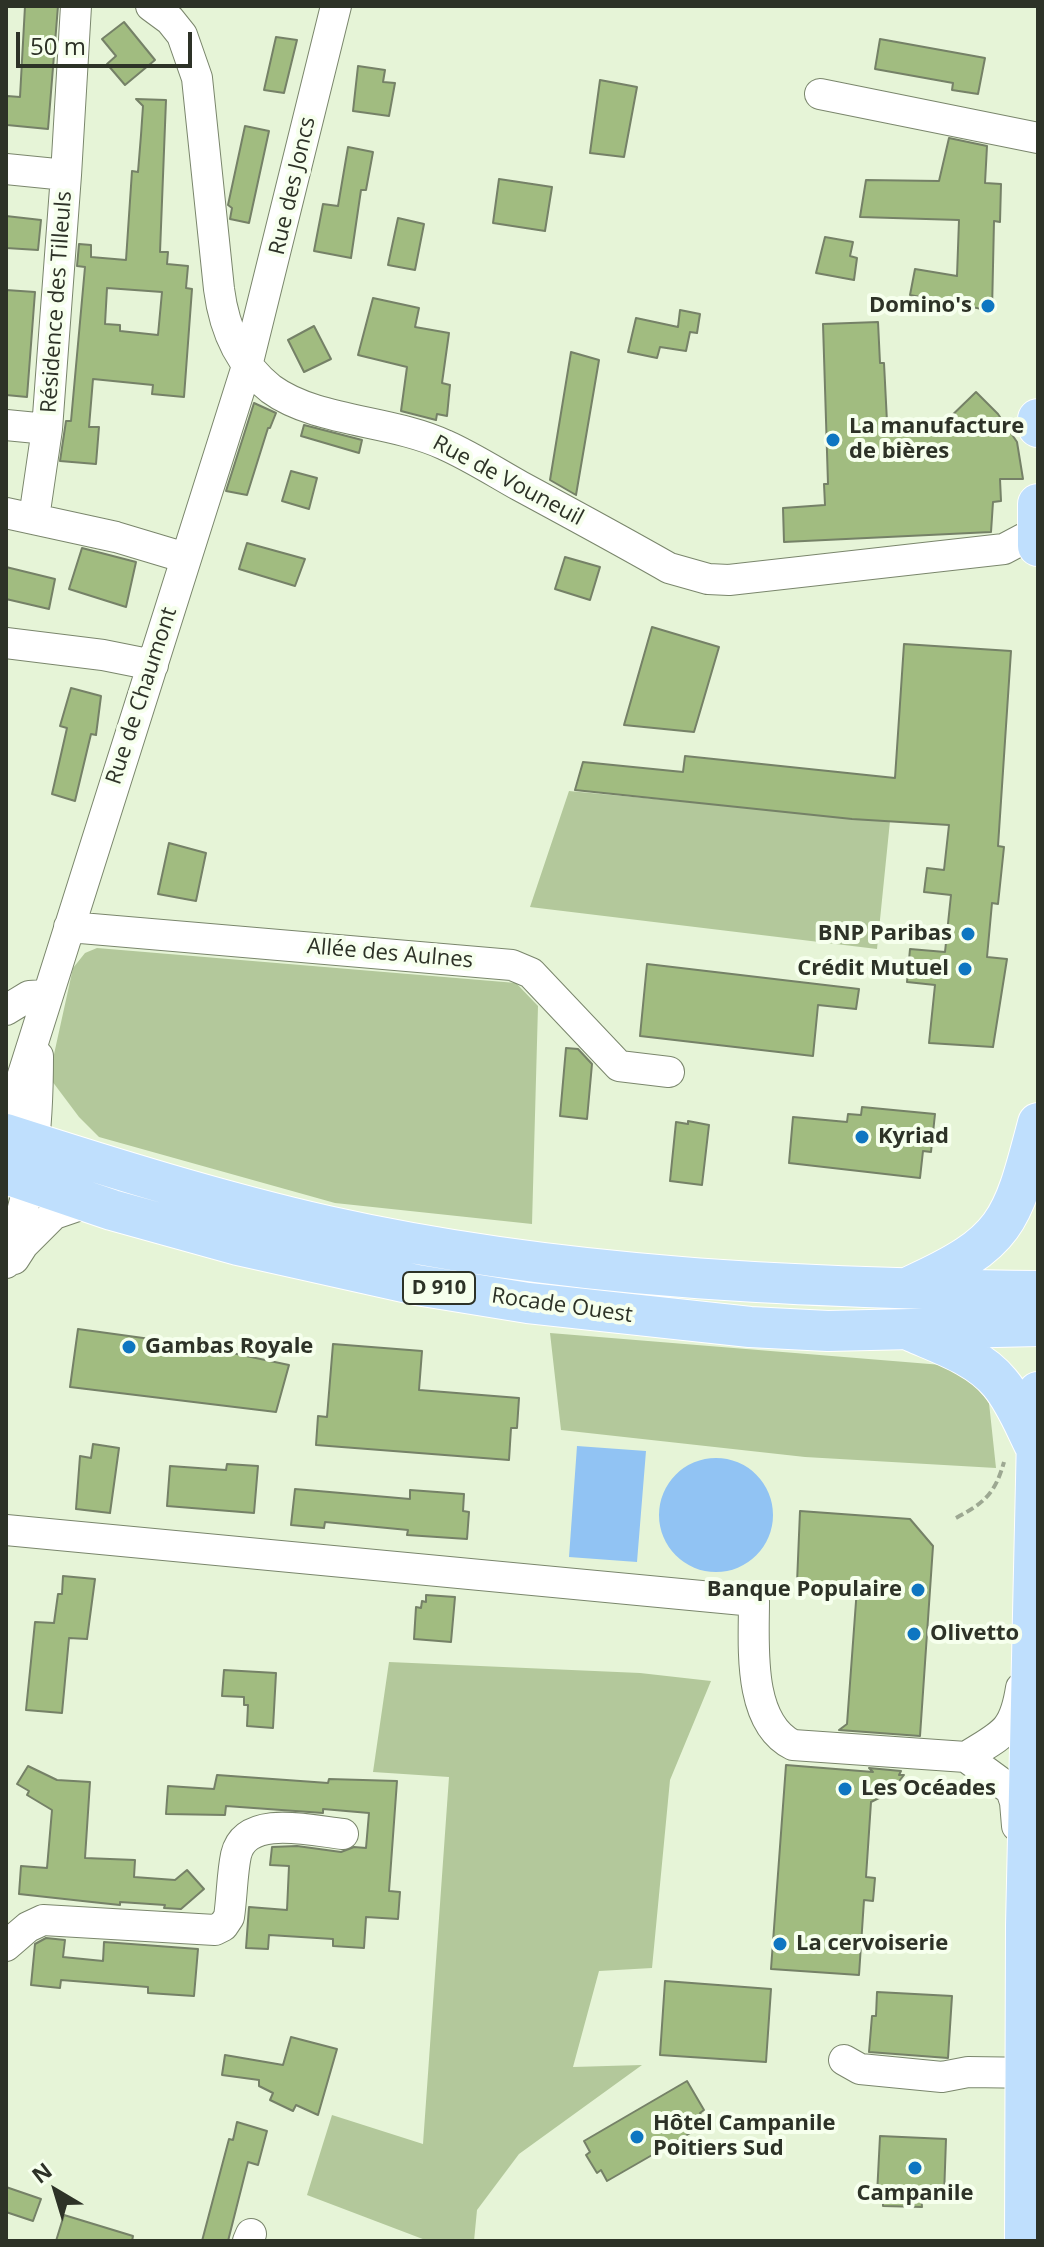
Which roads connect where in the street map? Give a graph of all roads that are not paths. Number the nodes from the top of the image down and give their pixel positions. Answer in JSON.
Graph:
{"nodes":[{"id":1,"x":76,"y":6,"type":"edge"},
{"id":2,"x":336,"y":6,"type":"edge"},
{"id":3,"x":156,"y":7,"type":"edge"},
{"id":4,"x":820,"y":94,"type":"dead end"},
{"id":5,"x":1038,"y":138,"type":"edge"},
{"id":6,"x":6,"y":169,"type":"edge"},
{"id":7,"x":66,"y":175,"type":"junction"},
{"id":8,"x":247,"y":366,"type":"junction"},
{"id":9,"x":1038,"y":419,"type":"edge"},
{"id":10,"x":6,"y":425,"type":"edge"},
{"id":11,"x":1038,"y":427,"type":"edge"},
{"id":12,"x":47,"y":429,"type":"junction"},
{"id":13,"x":1038,"y":504,"type":"edge"},
{"id":14,"x":20,"y":516,"type":"edge"},
{"id":15,"x":1029,"y":539,"type":"edge"},
{"id":16,"x":186,"y":558,"type":"junction"},
{"id":17,"x":1038,"y":567,"type":"edge"},
{"id":18,"x":6,"y":643,"type":"edge"},
{"id":19,"x":153,"y":665,"type":"junction"},
{"id":20,"x":69,"y":927,"type":"junction"},
{"id":21,"x":46,"y":995,"type":"junction"},
{"id":22,"x":6,"y":1010,"type":"edge"},
{"id":23,"x":669,"y":1072,"type":"dead end"},
{"id":24,"x":1038,"y":1123,"type":"edge"},
{"id":25,"x":15,"y":1135,"type":"edge"},
{"id":26,"x":17,"y":1178,"type":"edge"},
{"id":27,"x":89,"y":1202,"type":"junction"},
{"id":28,"x":6,"y":1263,"type":"edge"},
{"id":29,"x":6,"y":1271,"type":"edge"},
{"id":30,"x":1038,"y":1291,"type":"edge"},
{"id":31,"x":903,"y":1308,"type":"junction"},
{"id":32,"x":1038,"y":1326,"type":"edge"},
{"id":33,"x":1038,"y":1392,"type":"edge"},
{"id":34,"x":1020,"y":1450,"type":"junction"},
{"id":35,"x":6,"y":1530,"type":"edge"},
{"id":36,"x":1034,"y":1603,"type":"junction"},
{"id":37,"x":966,"y":1757,"type":"junction"},
{"id":38,"x":343,"y":1834,"type":"dead end"},
{"id":39,"x":1026,"y":1926,"type":"junction"},
{"id":40,"x":6,"y":1946,"type":"edge"},
{"id":41,"x":844,"y":2060,"type":"dead end"},
{"id":42,"x":1032,"y":2073,"type":"edge"},
{"id":43,"x":1025,"y":2241,"type":"edge"}],
"edges":[{"from":1,"to":7,"type":"street","name":"Résidence des Tilleuls"},
{"from":2,"to":8,"type":"street","name":"Rue des Joncs"},
{"from":3,"to":8,"type":"street","name":"Rue de Vouneuil"},
{"from":4,"to":5,"type":"street"},
{"from":6,"to":7,"type":"street","name":"Résidence des Tilleuls"},
{"from":7,"to":12,"type":"street","name":"Résidence des Tilleuls"},
{"from":8,"to":15,"type":"street","name":"Rue de Vouneuil"},
{"from":8,"to":16,"type":"street","name":"Rue de Chaumont"},
{"from":9,"to":11,"type":"main road"},
{"from":10,"to":12,"type":"street","name":"Résidence des Tilleuls"},
{"from":12,"to":14,"type":"street","name":"Résidence des Tilleuls"},
{"from":13,"to":15,"type":"main road"},
{"from":14,"to":16,"type":"street","name":"Résidence des Tilleuls"},
{"from":15,"to":17,"type":"street"},
{"from":16,"to":19,"type":"street","name":"Rue de Chaumont"},
{"from":18,"to":19,"type":"street"},
{"from":19,"to":20,"type":"street","name":"Rue de Chaumont"},
{"from":20,"to":21,"type":"street","name":"Rue de Chaumont"},
{"from":20,"to":23,"type":"street","name":"Allée des Aulnes"},
{"from":21,"to":22,"type":"street"},
{"from":21,"to":25,"type":"street","name":"Rue de Chaumont"},
{"from":24,"to":31,"type":"main road"},
{"from":25,"to":26,"type":"street","name":"Rue de Chaumont"},
{"from":25,"to":31,"type":"main road","name":"Rocade Ouest","number":"D 910"},
{"from":26,"to":27,"type":"main road","name":"Rocade Ouest","number":"D 910"},
{"from":26,"to":28,"type":"street","name":"Rue de Chaumont"},
{"from":27,"to":29,"type":"street"},
{"from":27,"to":31,"type":"main road","name":"Rocade Ouest","number":"D 910"},
{"from":30,"to":31,"type":"main road","name":"Rocade Ouest","number":"D 910"},
{"from":31,"to":32,"type":"main road","name":"Rocade Ouest","number":"D 910"},
{"from":31,"to":34,"type":"main road","number":"D 910"},
{"from":33,"to":34,"type":"main road","number":"D 910"},
{"from":34,"to":36,"type":"main road","number":"D 910"},
{"from":35,"to":37,"type":"street"},
{"from":36,"to":37,"type":"street"},
{"from":36,"to":39,"type":"main road","number":"D 910"},
{"from":37,"to":39,"type":"street"},
{"from":38,"to":40,"type":"street"},
{"from":39,"to":42,"type":"main road","number":"D 910"},
{"from":41,"to":42,"type":"street"},
{"from":42,"to":43,"type":"main road","number":"D 910"}]}
